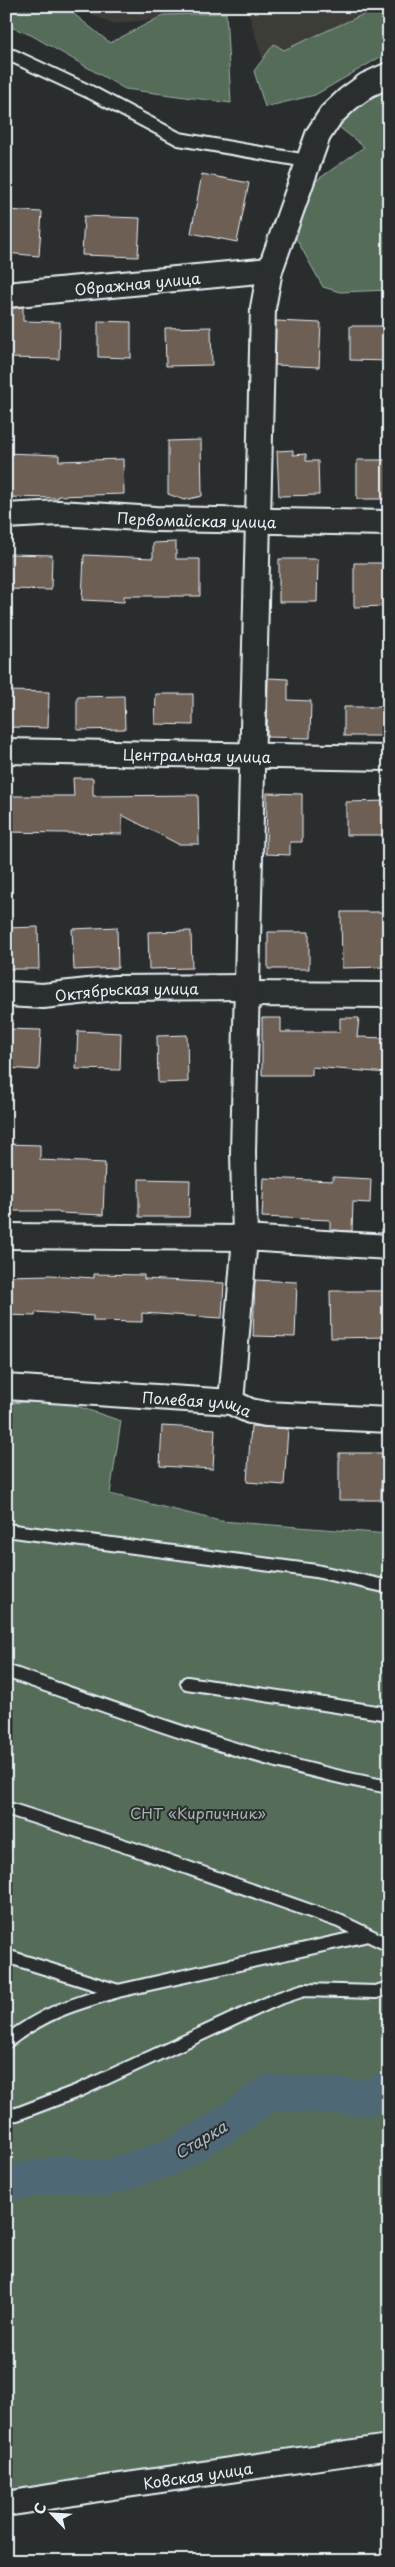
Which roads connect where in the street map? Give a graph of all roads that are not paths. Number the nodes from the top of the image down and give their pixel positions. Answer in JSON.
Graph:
{"nodes":[{"id":1,"x":6,"y":56,"type":"edge"},
{"id":2,"x":389,"y":75,"type":"edge"},
{"id":3,"x":307,"y":161,"type":"junction"},
{"id":4,"x":270,"y":270,"type":"junction"},
{"id":5,"x":6,"y":295,"type":"edge"},
{"id":6,"x":6,"y":516,"type":"edge"},
{"id":7,"x":257,"y":520,"type":"junction"},
{"id":8,"x":389,"y":523,"type":"edge"},
{"id":9,"x":6,"y":751,"type":"edge"},
{"id":10,"x":252,"y":754,"type":"junction"},
{"id":11,"x":389,"y":758,"type":"edge"},
{"id":12,"x":247,"y":990,"type":"junction"},
{"id":13,"x":6,"y":994,"type":"edge"},
{"id":14,"x":389,"y":995,"type":"edge"},
{"id":15,"x":6,"y":1236,"type":"edge"},
{"id":16,"x":245,"y":1238,"type":"junction"},
{"id":17,"x":389,"y":1247,"type":"edge"},
{"id":18,"x":6,"y":1388,"type":"edge"},
{"id":19,"x":231,"y":1402,"type":"junction"},
{"id":20,"x":389,"y":1420,"type":"edge"},
{"id":21,"x":6,"y":1530,"type":"edge"},
{"id":22,"x":389,"y":1587,"type":"edge"},
{"id":23,"x":6,"y":1671,"type":"edge"},
{"id":24,"x":187,"y":1683,"type":"dead end"},
{"id":25,"x":389,"y":1714,"type":"edge"},
{"id":26,"x":389,"y":1787,"type":"edge"},
{"id":27,"x":6,"y":1808,"type":"edge"},
{"id":28,"x":368,"y":1935,"type":"junction"},
{"id":29,"x":389,"y":1945,"type":"edge"},
{"id":30,"x":6,"y":1956,"type":"edge"},
{"id":31,"x":389,"y":1988,"type":"edge"},
{"id":32,"x":118,"y":1991,"type":"junction"},
{"id":33,"x":6,"y":2042,"type":"edge"},
{"id":34,"x":6,"y":2115,"type":"edge"},
{"id":35,"x":389,"y":2447,"type":"edge"},
{"id":36,"x":6,"y":2504,"type":"edge"}],
"edges":[{"from":1,"to":3,"type":"lane"},
{"from":2,"to":3,"type":"street"},
{"from":3,"to":4,"type":"street"},
{"from":4,"to":5,"type":"street","name":"Овражная улица"},
{"from":4,"to":7,"type":"street"},
{"from":6,"to":7,"type":"street","name":"Первомайская улица"},
{"from":7,"to":8,"type":"street","name":"Первомайская улица"},
{"from":7,"to":10,"type":"street"},
{"from":9,"to":10,"type":"street","name":"Центральная улица"},
{"from":10,"to":11,"type":"street","name":"Центральная улица"},
{"from":10,"to":12,"type":"street"},
{"from":12,"to":13,"type":"street","name":"Октябрьская улица"},
{"from":12,"to":14,"type":"street","name":"Октябрьская улица"},
{"from":12,"to":16,"type":"street"},
{"from":15,"to":16,"type":"street"},
{"from":16,"to":17,"type":"street"},
{"from":16,"to":19,"type":"street"},
{"from":18,"to":19,"type":"street","name":"Полевая улица"},
{"from":19,"to":20,"type":"street","name":"Полевая улица"},
{"from":21,"to":22,"type":"lane"},
{"from":23,"to":26,"type":"lane"},
{"from":24,"to":25,"type":"lane"},
{"from":27,"to":28,"type":"lane"},
{"from":28,"to":29,"type":"lane"},
{"from":28,"to":32,"type":"lane"},
{"from":30,"to":32,"type":"lane"},
{"from":31,"to":34,"type":"lane"},
{"from":32,"to":33,"type":"lane"},
{"from":35,"to":36,"type":"street","name":"Ковская улица"}]}
